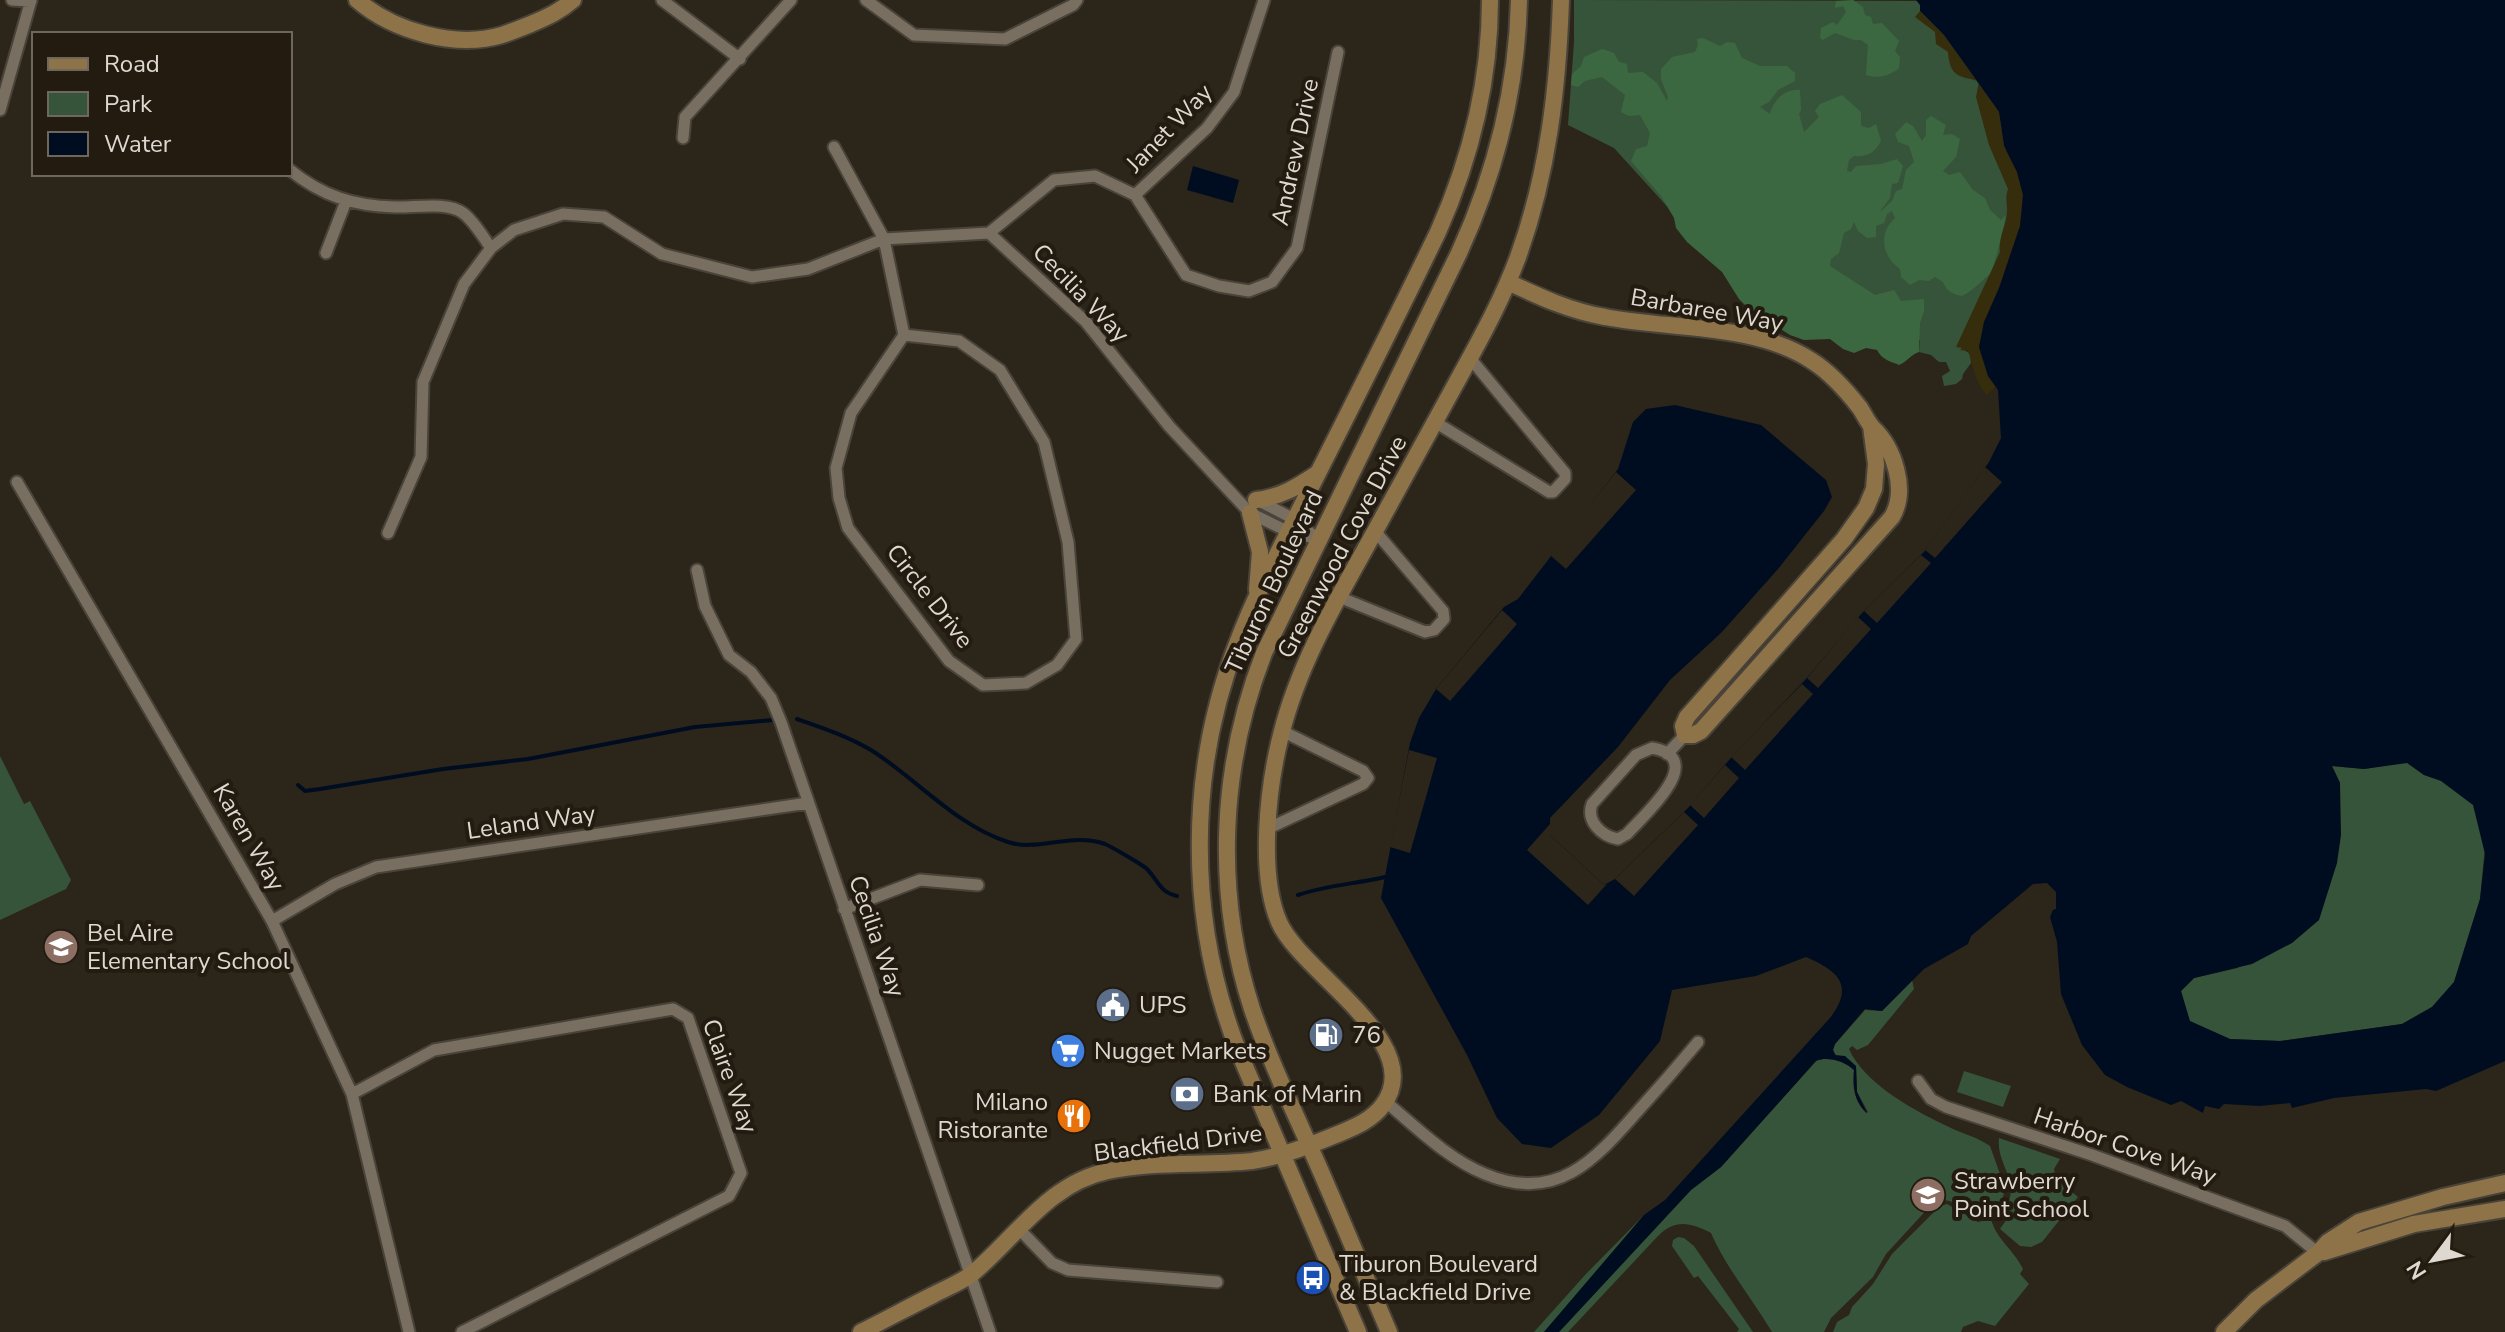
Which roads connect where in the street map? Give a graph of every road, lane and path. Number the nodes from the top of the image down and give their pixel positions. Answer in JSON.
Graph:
{"nodes":[{"id":1,"x":12,"y":0,"type":"edge"},
{"id":2,"x":31,"y":0,"type":"edge"},
{"id":3,"x":357,"y":0,"type":"edge"},
{"id":4,"x":573,"y":0,"type":"edge"},
{"id":5,"x":662,"y":0,"type":"edge"},
{"id":6,"x":791,"y":0,"type":"edge"},
{"id":7,"x":866,"y":0,"type":"edge"},
{"id":8,"x":1077,"y":0,"type":"edge"},
{"id":9,"x":1264,"y":0,"type":"edge"},
{"id":10,"x":1490,"y":0,"type":"edge"},
{"id":11,"x":1519,"y":0,"type":"edge"},
{"id":12,"x":1561,"y":0,"type":"edge"},
{"id":13,"x":1338,"y":52,"type":"dead end"},
{"id":14,"x":740,"y":59,"type":"junction"},
{"id":15,"x":0,"y":110,"type":"edge"},
{"id":16,"x":683,"y":138,"type":"dead end"},
{"id":17,"x":834,"y":147,"type":"dead end"},
{"id":18,"x":292,"y":171,"type":"edge"},
{"id":19,"x":1135,"y":195,"type":"junction"},
{"id":20,"x":346,"y":201,"type":"junction"},
{"id":21,"x":989,"y":233,"type":"junction"},
{"id":22,"x":884,"y":239,"type":"junction"},
{"id":23,"x":491,"y":248,"type":"junction"},
{"id":24,"x":326,"y":253,"type":"dead end"},
{"id":25,"x":1508,"y":282,"type":"junction"},
{"id":26,"x":904,"y":335,"type":"junction"},
{"id":27,"x":1470,"y":358,"type":"junction"},
{"id":28,"x":1435,"y":422,"type":"junction"},
{"id":29,"x":1871,"y":426,"type":"junction"},
{"id":30,"x":1319,"y":472,"type":"junction"},
{"id":31,"x":17,"y":482,"type":"dead end"},
{"id":32,"x":1249,"y":504,"type":"junction"},
{"id":33,"x":1292,"y":526,"type":"junction"},
{"id":34,"x":1375,"y":531,"type":"junction"},
{"id":35,"x":388,"y":533,"type":"dead end"},
{"id":36,"x":1318,"y":539,"type":"junction"},
{"id":37,"x":697,"y":570,"type":"dead end"},
{"id":38,"x":1257,"y":597,"type":"junction"},
{"id":39,"x":1339,"y":597,"type":"junction"},
{"id":40,"x":1282,"y":731,"type":"junction"},
{"id":41,"x":1685,"y":735,"type":"junction"},
{"id":42,"x":1667,"y":754,"type":"junction"},
{"id":43,"x":808,"y":803,"type":"junction"},
{"id":44,"x":1269,"y":828,"type":"junction"},
{"id":45,"x":978,"y":885,"type":"dead end"},
{"id":46,"x":844,"y":909,"type":"junction"},
{"id":47,"x":272,"y":921,"type":"junction"},
{"id":48,"x":1698,"y":1042,"type":"dead end"},
{"id":49,"x":1918,"y":1081,"type":"dead end"},
{"id":50,"x":352,"y":1094,"type":"junction"},
{"id":51,"x":1386,"y":1102,"type":"junction"},
{"id":52,"x":1309,"y":1145,"type":"junction"},
{"id":53,"x":1282,"y":1153,"type":"junction"},
{"id":54,"x":2505,"y":1183,"type":"edge"},
{"id":55,"x":2505,"y":1209,"type":"edge"},
{"id":56,"x":1019,"y":1229,"type":"junction"},
{"id":57,"x":2318,"y":1253,"type":"junction"},
{"id":58,"x":971,"y":1275,"type":"junction"},
{"id":59,"x":1217,"y":1282,"type":"dead end"},
{"id":60,"x":409,"y":1332,"type":"edge"},
{"id":61,"x":462,"y":1332,"type":"edge"},
{"id":62,"x":861,"y":1332,"type":"edge"},
{"id":63,"x":990,"y":1332,"type":"edge"},
{"id":64,"x":1358,"y":1332,"type":"edge"},
{"id":65,"x":1389,"y":1332,"type":"edge"},
{"id":66,"x":2224,"y":1332,"type":"edge"}],
"edges":[{"from":1,"to":2,"type":"street"},
{"from":2,"to":15,"type":"street"},
{"from":3,"to":4,"type":"street"},
{"from":5,"to":14,"type":"street"},
{"from":6,"to":14,"type":"street"},
{"from":7,"to":8,"type":"street"},
{"from":9,"to":19,"type":"street","name":"Janet Way"},
{"from":10,"to":30,"type":"street","name":"Tiburon Boulevard"},
{"from":11,"to":36,"type":"street","name":"Tiburon Boulevard"},
{"from":12,"to":25,"type":"street","name":"Greenwood Cove Drive"},
{"from":13,"to":19,"type":"street","name":"Andrew Drive"},
{"from":14,"to":16,"type":"street"},
{"from":17,"to":22,"type":"street"},
{"from":18,"to":20,"type":"street"},
{"from":19,"to":21,"type":"street"},
{"from":20,"to":23,"type":"street"},
{"from":20,"to":24,"type":"street"},
{"from":21,"to":22,"type":"street"},
{"from":21,"to":32,"type":"street","name":"Cecilia Way"},
{"from":22,"to":23,"type":"street"},
{"from":22,"to":26,"type":"street"},
{"from":23,"to":35,"type":"street"},
{"from":25,"to":27,"type":"street","name":"Greenwood Cove Drive"},
{"from":25,"to":29,"type":"street","name":"Barbaree Way"},
{"from":26,"to":26,"type":"street","name":"Circle Drive"},
{"from":27,"to":28,"type":"street","name":"Greenwood Cove Drive"},
{"from":27,"to":28,"type":"street"},
{"from":28,"to":34,"type":"street","name":"Greenwood Cove Drive"},
{"from":29,"to":41,"type":"street","name":"Barbaree Way"},
{"from":29,"to":41,"type":"street","name":"Barbaree Way"},
{"from":30,"to":32,"type":"street"},
{"from":30,"to":33,"type":"street","name":"Tiburon Boulevard"},
{"from":31,"to":47,"type":"street","name":"Karen Way"},
{"from":32,"to":33,"type":"street","name":"Cecilia Way"},
{"from":32,"to":38,"type":"street"},
{"from":33,"to":36,"type":"street","name":"Cecilia Way"},
{"from":33,"to":38,"type":"street","name":"Tiburon Boulevard"},
{"from":34,"to":39,"type":"street","name":"Greenwood Cove Drive"},
{"from":34,"to":39,"type":"street"},
{"from":36,"to":52,"type":"street","name":"Tiburon Boulevard"},
{"from":37,"to":43,"type":"street","name":"Cecilia Way"},
{"from":38,"to":53,"type":"street","name":"Tiburon Boulevard"},
{"from":39,"to":40,"type":"street","name":"Greenwood Cove Drive"},
{"from":40,"to":44,"type":"street","name":"Greenwood Cove Drive"},
{"from":40,"to":44,"type":"street"},
{"from":41,"to":42,"type":"street","name":"Barbaree Way"},
{"from":42,"to":42,"type":"street"},
{"from":43,"to":46,"type":"street","name":"Cecilia Way"},
{"from":43,"to":47,"type":"street","name":"Leland Way"},
{"from":44,"to":51,"type":"street","name":"Greenwood Cove Drive"},
{"from":45,"to":46,"type":"street"},
{"from":46,"to":58,"type":"street","name":"Cecilia Way"},
{"from":47,"to":50,"type":"street","name":"Karen Way"},
{"from":48,"to":51,"type":"street"},
{"from":49,"to":57,"type":"street","name":"Harbor Cove Way"},
{"from":50,"to":60,"type":"street","name":"Karen Way"},
{"from":50,"to":61,"type":"street","name":"Claire Way"},
{"from":51,"to":52,"type":"street"},
{"from":52,"to":53,"type":"street","name":"Blackfield Drive"},
{"from":52,"to":65,"type":"street","name":"Tiburon Boulevard"},
{"from":53,"to":56,"type":"street","name":"Blackfield Drive"},
{"from":53,"to":64,"type":"street","name":"Tiburon Boulevard"},
{"from":54,"to":57,"type":"street"},
{"from":55,"to":57,"type":"street"},
{"from":56,"to":58,"type":"street","name":"Blackfield Drive"},
{"from":56,"to":59,"type":"street"},
{"from":57,"to":66,"type":"street"},
{"from":58,"to":62,"type":"street","name":"Blackfield Drive"},
{"from":58,"to":63,"type":"street","name":"Cecilia Way"}]}
